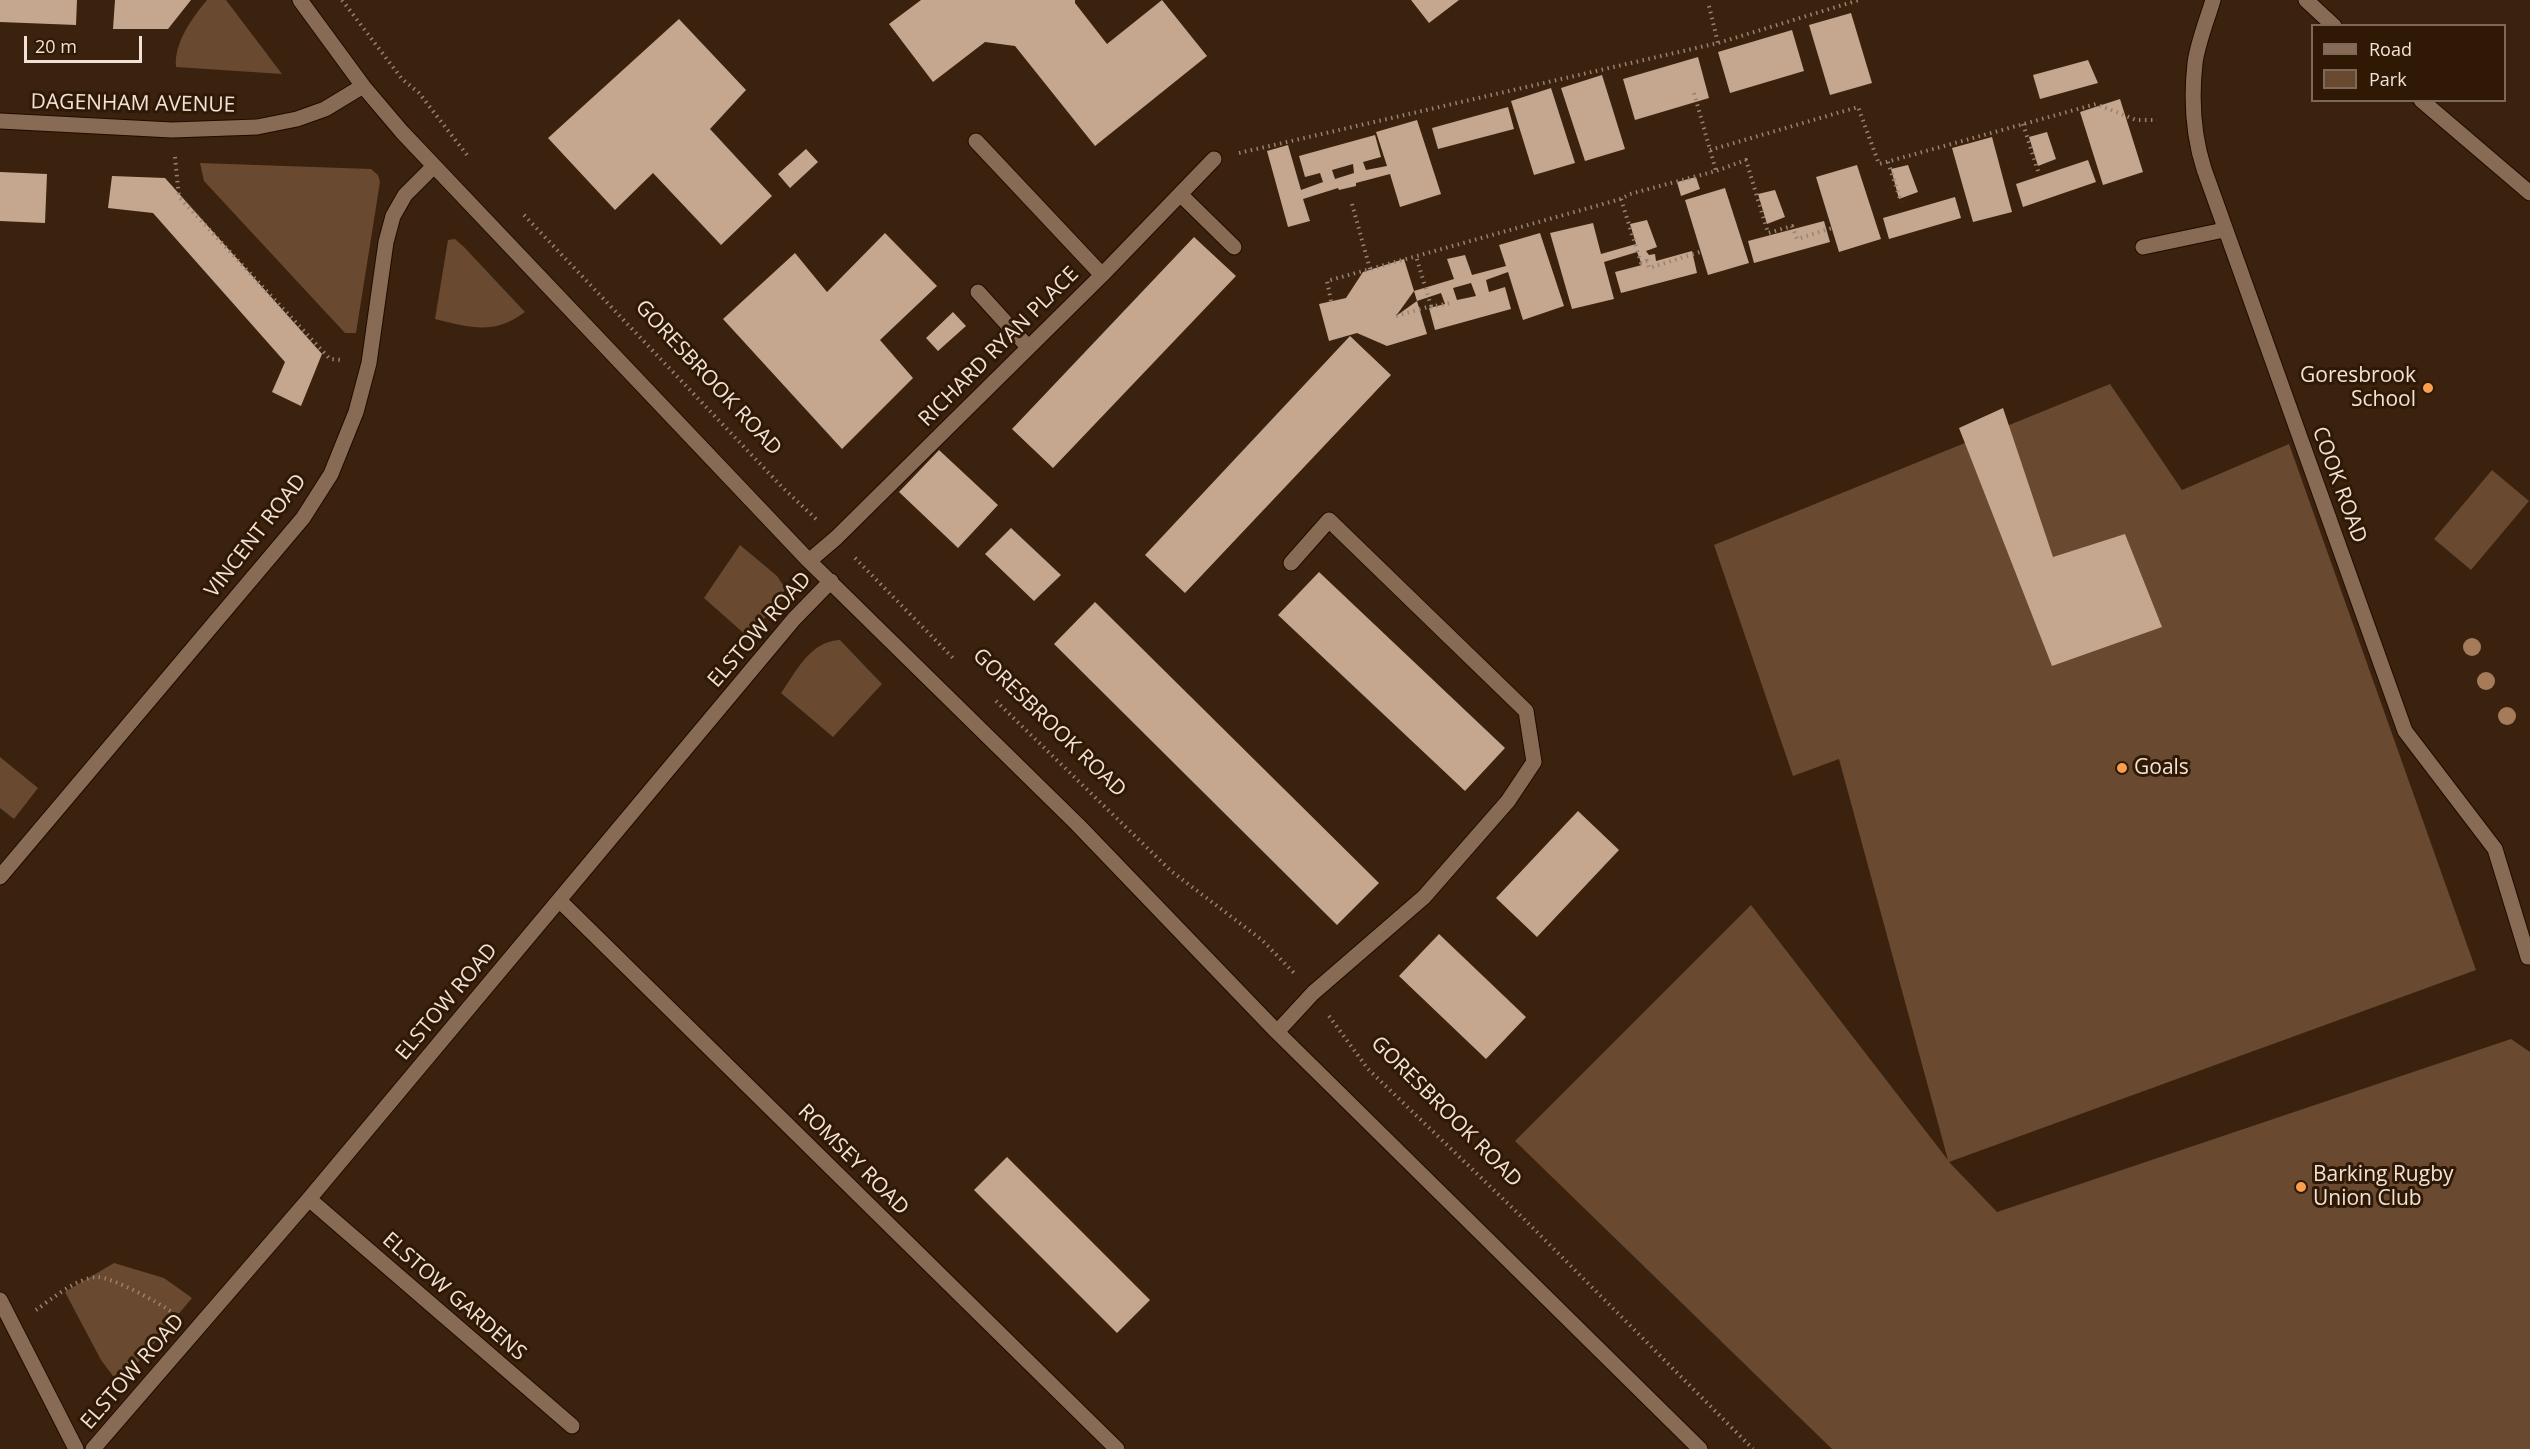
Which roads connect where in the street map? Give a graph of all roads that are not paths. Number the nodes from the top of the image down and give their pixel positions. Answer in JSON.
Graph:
{"nodes":[{"id":1,"x":300,"y":0,"type":"edge"},
{"id":2,"x":2213,"y":0,"type":"edge"},
{"id":3,"x":2306,"y":0,"type":"edge"},
{"id":4,"x":2332,"y":24,"type":"edge"},
{"id":5,"x":363,"y":86,"type":"junction"},
{"id":6,"x":2423,"y":102,"type":"edge"},
{"id":7,"x":0,"y":121,"type":"edge"},
{"id":8,"x":976,"y":141,"type":"dead end"},
{"id":9,"x":1214,"y":159,"type":"road end"},
{"id":10,"x":433,"y":167,"type":"junction"},
{"id":11,"x":2530,"y":193,"type":"edge"},
{"id":12,"x":1181,"y":195,"type":"junction"},
{"id":13,"x":2224,"y":230,"type":"junction"},
{"id":14,"x":1234,"y":247,"type":"dead end"},
{"id":15,"x":2143,"y":247,"type":"dead end"},
{"id":16,"x":1102,"y":275,"type":"junction"},
{"id":17,"x":978,"y":292,"type":"dead end"},
{"id":18,"x":1028,"y":347,"type":"junction"},
{"id":19,"x":809,"y":561,"type":"junction"},
{"id":20,"x":1291,"y":563,"type":"dead end"},
{"id":21,"x":831,"y":581,"type":"junction"},
{"id":22,"x":5,"y":860,"type":"edge"},
{"id":23,"x":0,"y":877,"type":"edge"},
{"id":24,"x":559,"y":900,"type":"junction"},
{"id":25,"x":2529,"y":957,"type":"edge"},
{"id":26,"x":1277,"y":1032,"type":"junction"},
{"id":27,"x":309,"y":1199,"type":"junction"},
{"id":28,"x":0,"y":1300,"type":"edge"},
{"id":29,"x":572,"y":1426,"type":"dead end"},
{"id":30,"x":76,"y":1449,"type":"edge"},
{"id":31,"x":93,"y":1449,"type":"edge"},
{"id":32,"x":1117,"y":1449,"type":"edge"},
{"id":33,"x":1700,"y":1449,"type":"edge"}],
"edges":[{"from":1,"to":5,"type":"street"},
{"from":2,"to":13,"type":"street","name":"COOK ROAD"},
{"from":3,"to":4,"type":"street"},
{"from":5,"to":7,"type":"street","name":"DAGENHAM AVENUE"},
{"from":5,"to":10,"type":"street"},
{"from":6,"to":11,"type":"street"},
{"from":8,"to":16,"type":"street"},
{"from":9,"to":12,"type":"street","name":"RICHARD RYAN PLACE"},
{"from":10,"to":19,"type":"street"},
{"from":10,"to":22,"type":"street","name":"VINCENT ROAD"},
{"from":12,"to":14,"type":"street"},
{"from":12,"to":16,"type":"street","name":"RICHARD RYAN PLACE"},
{"from":13,"to":15,"type":"street"},
{"from":13,"to":25,"type":"street","name":"COOK ROAD"},
{"from":16,"to":18,"type":"street","name":"RICHARD RYAN PLACE"},
{"from":17,"to":18,"type":"street"},
{"from":18,"to":19,"type":"street","name":"RICHARD RYAN PLACE"},
{"from":19,"to":21,"type":"street"},
{"from":20,"to":26,"type":"street"},
{"from":21,"to":24,"type":"street","name":"ELSTOW ROAD"},
{"from":21,"to":26,"type":"street"},
{"from":22,"to":23,"type":"street","name":"VINCENT ROAD"},
{"from":24,"to":27,"type":"street","name":"ELSTOW ROAD"},
{"from":24,"to":32,"type":"street","name":"ROMSEY ROAD"},
{"from":26,"to":33,"type":"street"},
{"from":27,"to":29,"type":"street","name":"ELSTOW GARDENS"},
{"from":27,"to":31,"type":"street","name":"ELSTOW ROAD"},
{"from":28,"to":30,"type":"street"}]}
